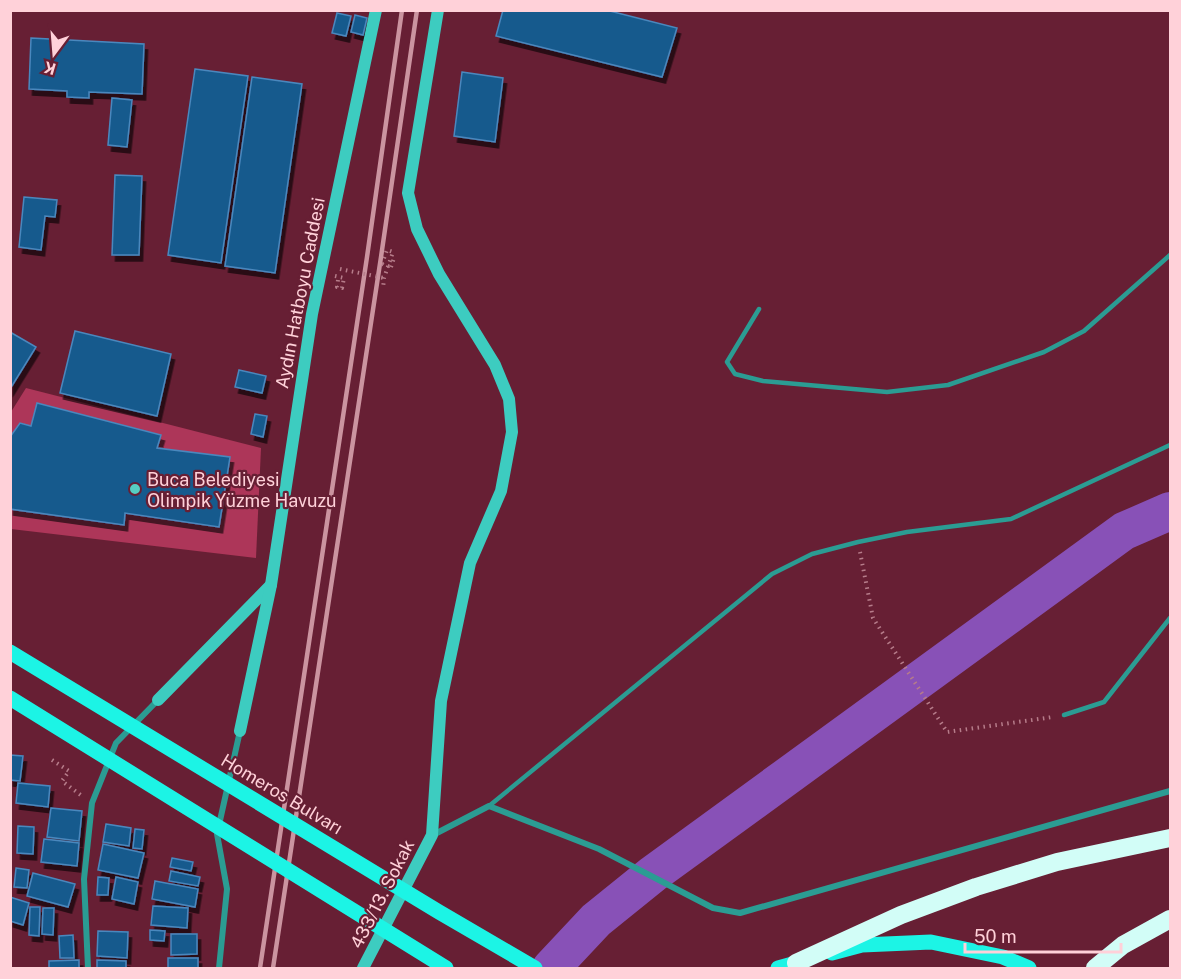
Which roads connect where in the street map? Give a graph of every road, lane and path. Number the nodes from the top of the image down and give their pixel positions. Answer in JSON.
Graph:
{"nodes":[{"id":1,"x":376,"y":10,"type":"edge"},
{"id":2,"x":438,"y":10,"type":"edge"},
{"id":3,"x":1170,"y":255,"type":"edge"},
{"id":4,"x":394,"y":258,"type":"dead end"},
{"id":5,"x":340,"y":269,"type":"dead end"},
{"id":6,"x":335,"y":276,"type":"dead end"},
{"id":7,"x":384,"y":278,"type":"junction"},
{"id":8,"x":339,"y":288,"type":"dead end"},
{"id":9,"x":383,"y":289,"type":"dead end"},
{"id":10,"x":759,"y":309,"type":"dead end"},
{"id":11,"x":1170,"y":445,"type":"edge"},
{"id":12,"x":858,"y":542,"type":"junction"},
{"id":13,"x":271,"y":585,"type":"junction"},
{"id":14,"x":1170,"y":618,"type":"edge"},
{"id":15,"x":10,"y":652,"type":"edge"},
{"id":16,"x":10,"y":698,"type":"edge"},
{"id":17,"x":158,"y":700,"type":"joint"},
{"id":18,"x":1064,"y":715,"type":"joint"},
{"id":19,"x":240,"y":731,"type":"joint"},
{"id":20,"x":52,"y":760,"type":"dead end"},
{"id":21,"x":1170,"y":791,"type":"edge"},
{"id":22,"x":93,"y":804,"type":"junction"},
{"id":23,"x":489,"y":806,"type":"junction"},
{"id":24,"x":432,"y":836,"type":"junction"},
{"id":25,"x":1170,"y":838,"type":"edge"},
{"id":26,"x":1170,"y":919,"type":"edge"},
{"id":27,"x":791,"y":966,"type":"edge"},
{"id":28,"x":88,"y":969,"type":"edge"},
{"id":29,"x":219,"y":969,"type":"edge"},
{"id":30,"x":363,"y":969,"type":"edge"},
{"id":31,"x":446,"y":969,"type":"edge"},
{"id":32,"x":535,"y":969,"type":"edge"},
{"id":33,"x":778,"y":969,"type":"edge"},
{"id":34,"x":1029,"y":969,"type":"edge"},
{"id":35,"x":1095,"y":969,"type":"edge"}],
"edges":[{"from":1,"to":13,"type":"street","name":"Aydın Hatboyu Caddesi"},
{"from":2,"to":24,"type":"street"},
{"from":3,"to":10,"type":"lane"},
{"from":4,"to":7,"type":"path","bridge":true},
{"from":5,"to":7,"type":"path","bridge":true},
{"from":6,"to":8,"type":"path","bridge":true},
{"from":7,"to":9,"type":"path"},
{"from":11,"to":12,"type":"lane"},
{"from":12,"to":18,"type":"path"},
{"from":12,"to":23,"type":"lane"},
{"from":13,"to":17,"type":"street"},
{"from":13,"to":19,"type":"street","name":"Aydın Hatboyu Caddesi"},
{"from":14,"to":18,"type":"lane"},
{"from":15,"to":32,"type":"main road","name":"Homeros Bulvarı","bridge":true},
{"from":16,"to":31,"type":"main road","bridge":true},
{"from":17,"to":22,"type":"street"},
{"from":19,"to":29,"type":"street"},
{"from":20,"to":22,"type":"path"},
{"from":21,"to":23,"type":"street"},
{"from":22,"to":28,"type":"street"},
{"from":23,"to":24,"type":"street"},
{"from":24,"to":30,"type":"street","name":"433/13. Sokak"},
{"from":25,"to":27,"type":"highway"},
{"from":26,"to":35,"type":"highway"},
{"from":27,"to":33,"type":"main road"},
{"from":27,"to":34,"type":"main road"}]}
